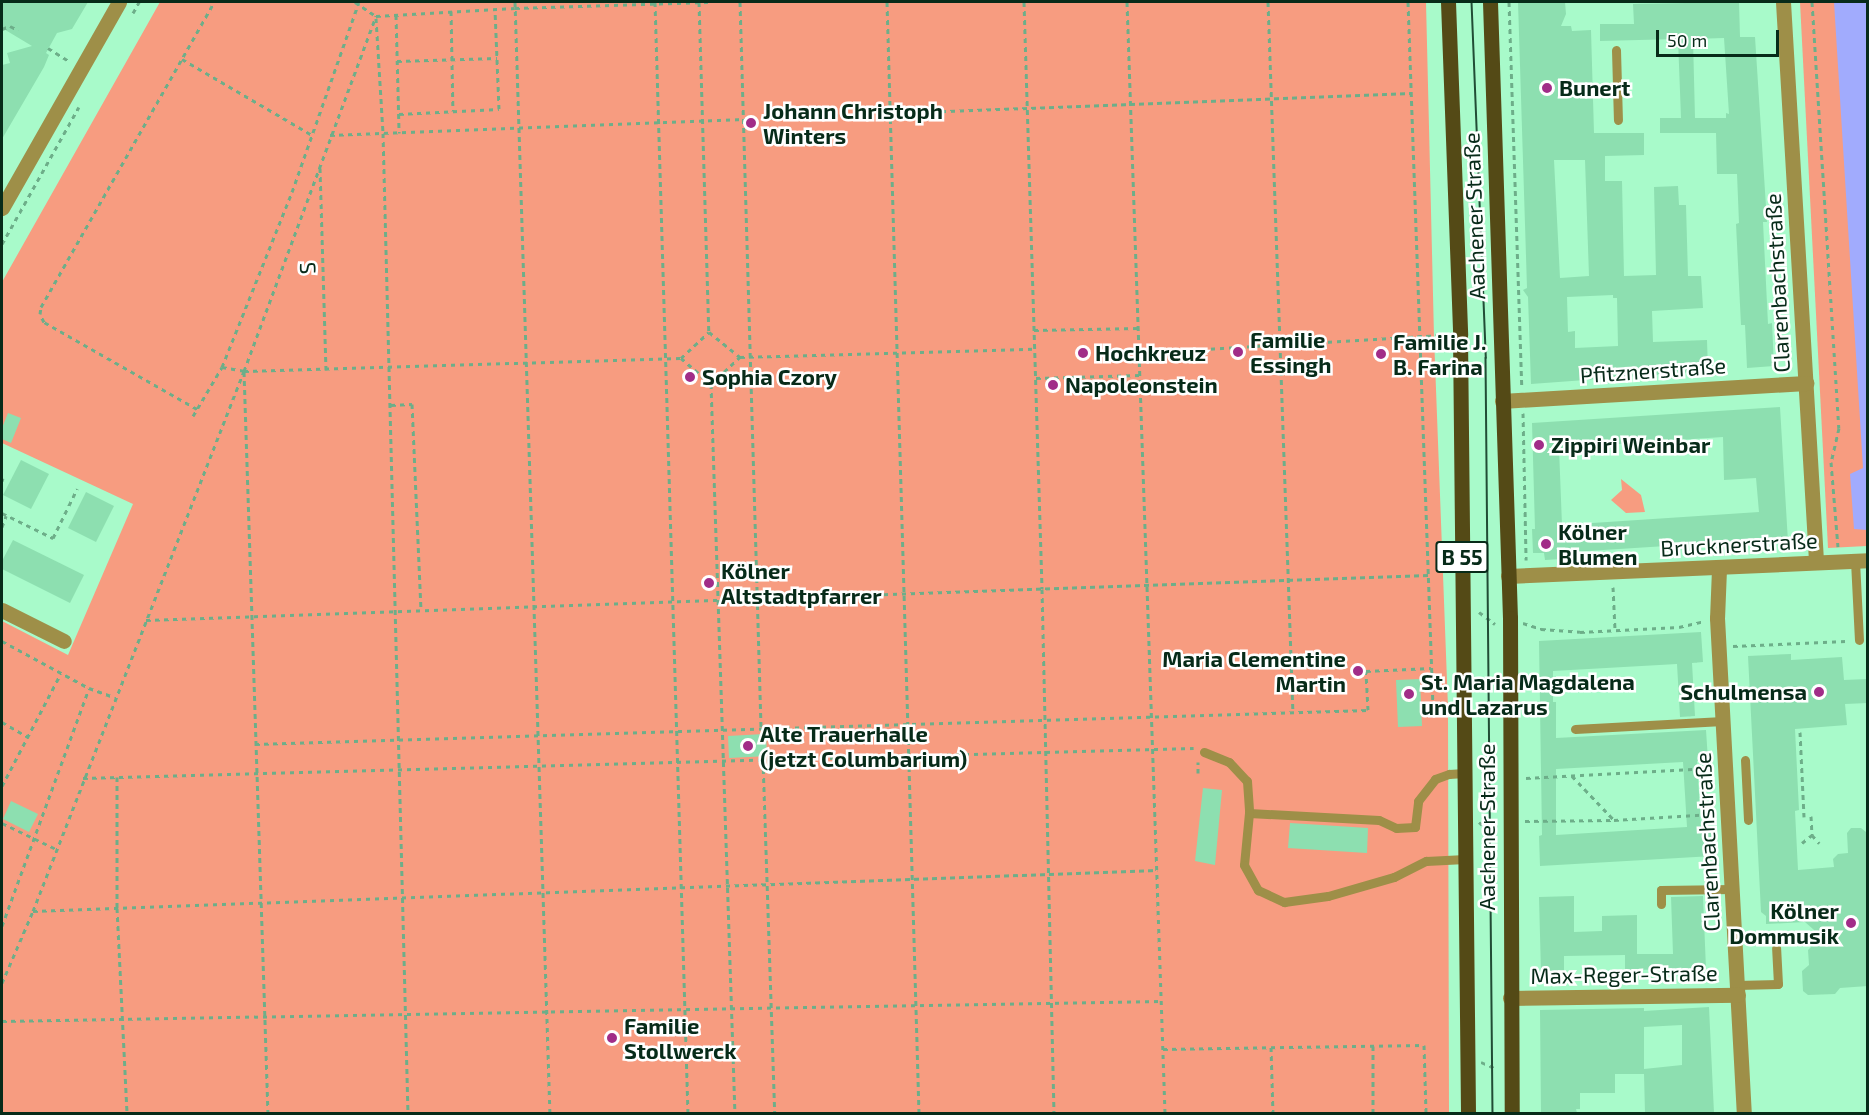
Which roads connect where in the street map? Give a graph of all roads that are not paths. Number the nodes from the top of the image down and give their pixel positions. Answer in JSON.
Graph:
{"nodes":[{"id":1,"x":118,"y":2,"type":"edge"},
{"id":2,"x":1448,"y":2,"type":"edge"},
{"id":3,"x":1490,"y":2,"type":"edge"},
{"id":4,"x":1783,"y":2,"type":"edge"},
{"id":5,"x":1616,"y":50,"type":"dead end"},
{"id":6,"x":1618,"y":120,"type":"dead end"},
{"id":7,"x":2,"y":208,"type":"edge"},
{"id":8,"x":1806,"y":383,"type":"junction"},
{"id":9,"x":1502,"y":401,"type":"junction"},
{"id":10,"x":1862,"y":560,"type":"edge"},
{"id":11,"x":1816,"y":561,"type":"junction"},
{"id":12,"x":1719,"y":569,"type":"junction"},
{"id":13,"x":1508,"y":576,"type":"junction"},
{"id":14,"x":2,"y":610,"type":"edge"},
{"id":15,"x":1859,"y":640,"type":"road end"},
{"id":16,"x":64,"y":641,"type":"dead end"},
{"id":17,"x":1723,"y":721,"type":"junction"},
{"id":18,"x":1575,"y":729,"type":"dead end"},
{"id":19,"x":1204,"y":752,"type":"road end"},
{"id":20,"x":1745,"y":760,"type":"dead end"},
{"id":21,"x":1464,"y":773,"type":"junction"},
{"id":22,"x":1249,"y":813,"type":"junction"},
{"id":23,"x":1748,"y":820,"type":"dead end"},
{"id":24,"x":1465,"y":859,"type":"junction"},
{"id":25,"x":1732,"y":889,"type":"junction"},
{"id":26,"x":1661,"y":904,"type":"dead end"},
{"id":27,"x":1776,"y":948,"type":"dead end"},
{"id":28,"x":1738,"y":990,"type":"junction"},
{"id":29,"x":1510,"y":998,"type":"junction"},
{"id":30,"x":1468,"y":1113,"type":"edge"},
{"id":31,"x":1512,"y":1113,"type":"edge"},
{"id":32,"x":1744,"y":1113,"type":"edge"}],
"edges":[{"from":1,"to":7,"type":"street"},
{"from":2,"to":21,"type":"main road","name":"Aachener Straße","number":"B 55"},
{"from":3,"to":9,"type":"main road","name":"Aachener Straße","number":"B 55"},
{"from":4,"to":8,"type":"street","name":"Clarenbachstraße"},
{"from":5,"to":6,"type":"lane"},
{"from":8,"to":9,"type":"street","name":"Pfitznerstraße"},
{"from":8,"to":11,"type":"street","name":"Clarenbachstraße"},
{"from":9,"to":13,"type":"main road","name":"Aachener Straße","number":"B 55"},
{"from":10,"to":11,"type":"street","name":"Brucknerstraße"},
{"from":10,"to":15,"type":"lane"},
{"from":11,"to":12,"type":"street","name":"Brucknerstraße"},
{"from":12,"to":13,"type":"street","name":"Brucknerstraße"},
{"from":12,"to":17,"type":"street","name":"Clarenbachstraße"},
{"from":13,"to":29,"type":"main road","name":"Aachener Straße","number":"B 55"},
{"from":14,"to":16,"type":"street"},
{"from":17,"to":18,"type":"lane"},
{"from":17,"to":25,"type":"street","name":"Clarenbachstraße"},
{"from":19,"to":22,"type":"lane"},
{"from":20,"to":23,"type":"lane"},
{"from":21,"to":22,"type":"lane"},
{"from":21,"to":24,"type":"main road","name":"Aachener Straße","number":"B 55"},
{"from":22,"to":24,"type":"lane"},
{"from":24,"to":30,"type":"main road","name":"Aachener Straße","number":"B 55"},
{"from":25,"to":26,"type":"lane"},
{"from":25,"to":28,"type":"street","name":"Clarenbachstraße"},
{"from":27,"to":28,"type":"lane"},
{"from":28,"to":29,"type":"street","name":"Max-Reger-Straße"},
{"from":28,"to":32,"type":"street","name":"Clarenbachstraße"},
{"from":29,"to":31,"type":"main road","name":"Aachener Straße","number":"B 55"}]}
